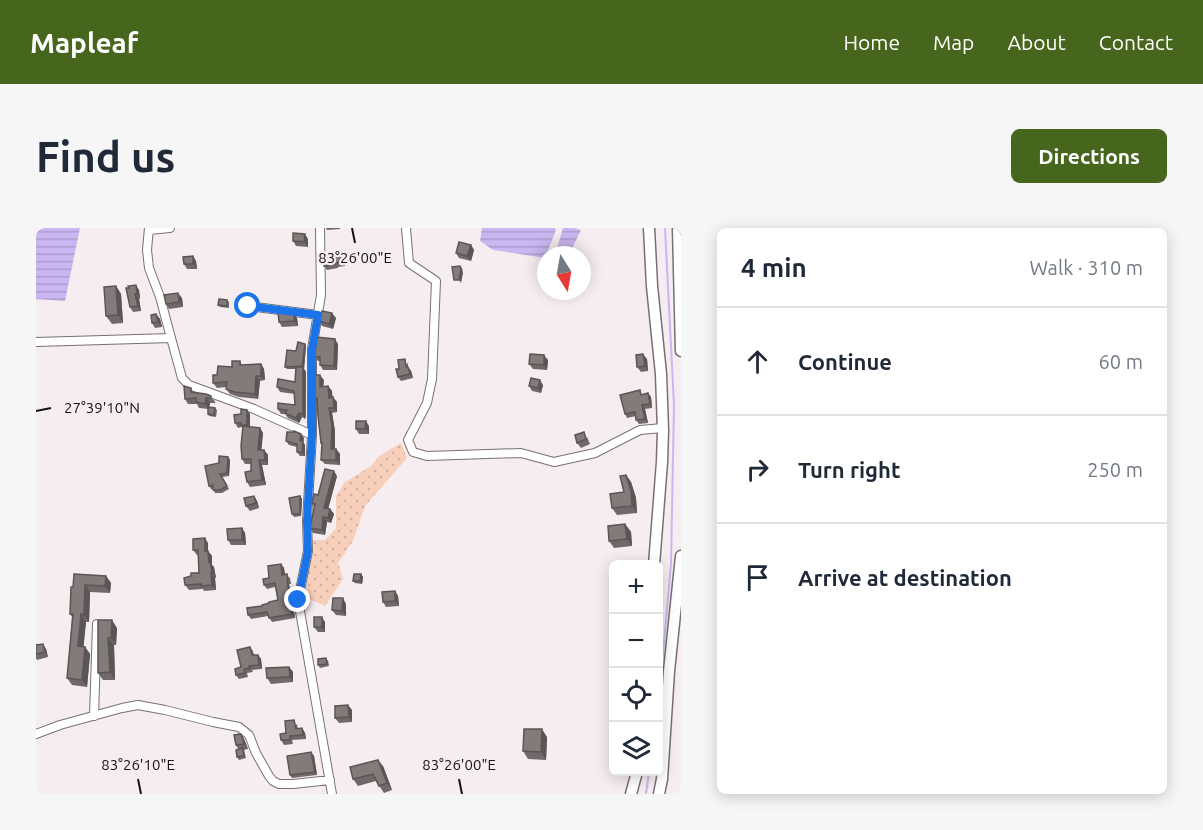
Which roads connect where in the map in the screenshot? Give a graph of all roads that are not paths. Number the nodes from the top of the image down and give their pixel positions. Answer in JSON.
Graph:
{"nodes":[{"id":1,"x":170,"y":228,"type":"edge"},
{"id":2,"x":320,"y":228,"type":"edge"},
{"id":3,"x":406,"y":228,"type":"edge"},
{"id":4,"x":650,"y":228,"type":"edge"},
{"id":5,"x":149,"y":229,"type":"edge"},
{"id":6,"x":679,"y":235,"type":"edge"},
{"id":7,"x":248,"y":306,"type":"dead end"},
{"id":8,"x":318,"y":315,"type":"junction"},
{"id":9,"x":171,"y":338,"type":"junction"},
{"id":10,"x":36,"y":342,"type":"edge"},
{"id":11,"x":681,"y":351,"type":"edge"},
{"id":12,"x":663,"y":428,"type":"junction"},
{"id":13,"x":312,"y":435,"type":"junction"},
{"id":14,"x":681,"y":556,"type":"edge"},
{"id":15,"x":654,"y":560,"type":"edge"},
{"id":16,"x":97,"y":624,"type":"edge"},
{"id":17,"x":94,"y":716,"type":"junction"},
{"id":18,"x":36,"y":734,"type":"edge"},
{"id":19,"x":636,"y":776,"type":"edge"},
{"id":20,"x":330,"y":780,"type":"junction"},
{"id":21,"x":332,"y":794,"type":"edge"},
{"id":22,"x":631,"y":794,"type":"edge"},
{"id":23,"x":659,"y":794,"type":"edge"}],
"edges":[{"from":1,"to":5,"type":"street"},
{"from":2,"to":8,"type":"street"},
{"from":3,"to":12,"type":"street"},
{"from":4,"to":12,"type":"main road"},
{"from":5,"to":9,"type":"street"},
{"from":6,"to":11,"type":"main road"},
{"from":7,"to":8,"type":"street"},
{"from":8,"to":13,"type":"street"},
{"from":9,"to":10,"type":"street"},
{"from":9,"to":13,"type":"street"},
{"from":12,"to":15,"type":"main road"},
{"from":13,"to":20,"type":"street"},
{"from":14,"to":23,"type":"main road"},
{"from":16,"to":17,"type":"street"},
{"from":17,"to":18,"type":"street"},
{"from":17,"to":20,"type":"street"},
{"from":19,"to":22,"type":"main road"},
{"from":20,"to":21,"type":"street"}]}
